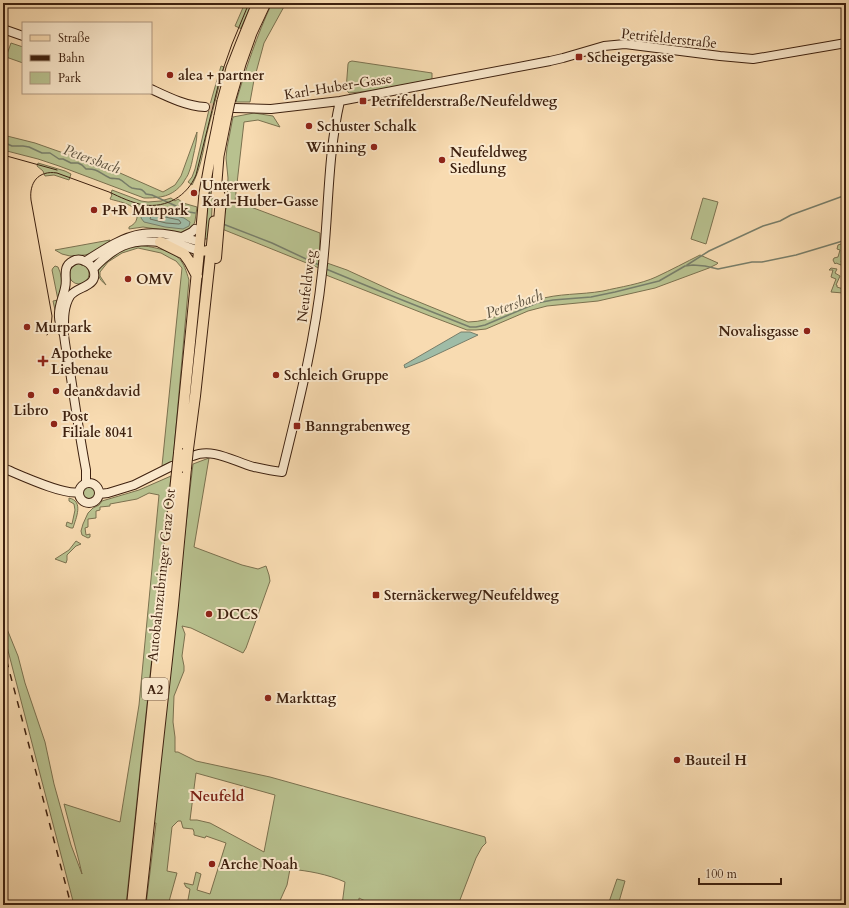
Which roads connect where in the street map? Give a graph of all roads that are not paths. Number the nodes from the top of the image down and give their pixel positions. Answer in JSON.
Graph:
{"nodes":[{"id":1,"x":257,"y":3,"type":"edge"},
{"id":2,"x":266,"y":3,"type":"edge"},
{"id":3,"x":3,"y":29,"type":"edge"},
{"id":4,"x":22,"y":36,"type":"edge"},
{"id":5,"x":846,"y":43,"type":"edge"},
{"id":6,"x":444,"y":81,"type":"joint"},
{"id":7,"x":152,"y":89,"type":"edge"},
{"id":8,"x":340,"y":101,"type":"junction"},
{"id":9,"x":229,"y":104,"type":"junction"},
{"id":10,"x":205,"y":107,"type":"tunnel mouth"},
{"id":11,"x":223,"y":116,"type":"junction"},
{"id":12,"x":216,"y":187,"type":"junction"},
{"id":13,"x":203,"y":203,"type":"junction"},
{"id":14,"x":194,"y":229,"type":"joint"},
{"id":15,"x":182,"y":237,"type":"junction"},
{"id":16,"x":160,"y":242,"type":"junction"},
{"id":17,"x":200,"y":246,"type":"junction"},
{"id":18,"x":211,"y":249,"type":"junction"},
{"id":19,"x":86,"y":261,"type":"junction"},
{"id":20,"x":93,"y":269,"type":"junction"},
{"id":21,"x":197,"y":276,"type":"junction"},
{"id":22,"x":66,"y":280,"type":"junction"},
{"id":23,"x":79,"y":288,"type":"junction"},
{"id":24,"x":64,"y":334,"type":"junction"},
{"id":25,"x":198,"y":376,"type":"junction"},
{"id":26,"x":187,"y":453,"type":"junction"},
{"id":27,"x":3,"y":468,"type":"edge"},
{"id":28,"x":179,"y":469,"type":"junction"},
{"id":29,"x":86,"y":483,"type":"junction"},
{"id":30,"x":78,"y":492,"type":"junction"},
{"id":31,"x":99,"y":494,"type":"junction"},
{"id":32,"x":132,"y":905,"type":"edge"},
{"id":33,"x":140,"y":905,"type":"edge"}],
"edges":[{"from":1,"to":9,"type":"main road"},
{"from":2,"to":9,"type":"main road"},
{"from":3,"to":4,"type":"main road"},
{"from":5,"to":6,"type":"main road","name":"Petrifelderstraße"},
{"from":6,"to":8,"type":"main road","name":"Karl-Huber-Gasse"},
{"from":7,"to":10,"type":"main road"},
{"from":8,"to":9,"type":"main road","name":"Karl-Huber-Gasse"},
{"from":8,"to":26,"type":"main road","name":"Neufeldweg"},
{"from":9,"to":11,"type":"main road","bridge":true},
{"from":11,"to":12,"type":"main road"},
{"from":11,"to":13,"type":"main road"},
{"from":12,"to":18,"type":"main road"},
{"from":12,"to":25,"type":"highway"},
{"from":13,"to":14,"type":"main road"},
{"from":13,"to":17,"type":"main road"},
{"from":14,"to":15,"type":"main road"},
{"from":15,"to":17,"type":"main road"},
{"from":15,"to":19,"type":"main road"},
{"from":16,"to":17,"type":"main road"},
{"from":16,"to":20,"type":"main road"},
{"from":16,"to":21,"type":"highway"},
{"from":17,"to":18,"type":"main road"},
{"from":17,"to":21,"type":"highway","name":"Autobahnzubringer Graz Ost","number":"A2"},
{"from":18,"to":25,"type":"highway","name":"Autobahnzubringer Graz Ost","number":"A2"},
{"from":19,"to":20,"type":"main road"},
{"from":19,"to":22,"type":"main road"},
{"from":20,"to":23,"type":"main road"},
{"from":21,"to":26,"type":"highway","name":"Autobahnzubringer Graz Ost","number":"A2"},
{"from":22,"to":23,"type":"main road"},
{"from":22,"to":24,"type":"main road"},
{"from":23,"to":24,"type":"main road"},
{"from":24,"to":29,"type":"main road"},
{"from":25,"to":26,"type":"highway","name":"Autobahnzubringer Graz Ost","number":"A2"},
{"from":26,"to":28,"type":"highway","name":"Autobahnzubringer Graz Ost","number":"A2","bridge":true},
{"from":27,"to":30,"type":"main road"},
{"from":28,"to":31,"type":"main road"},
{"from":28,"to":32,"type":"highway","name":"Autobahnzubringer Graz Ost","number":"A2"},
{"from":28,"to":33,"type":"highway","name":"Autobahnzubringer Graz Ost","number":"A2"},
{"from":29,"to":30,"type":"main road"},
{"from":29,"to":31,"type":"main road"},
{"from":30,"to":31,"type":"main road"}]}
